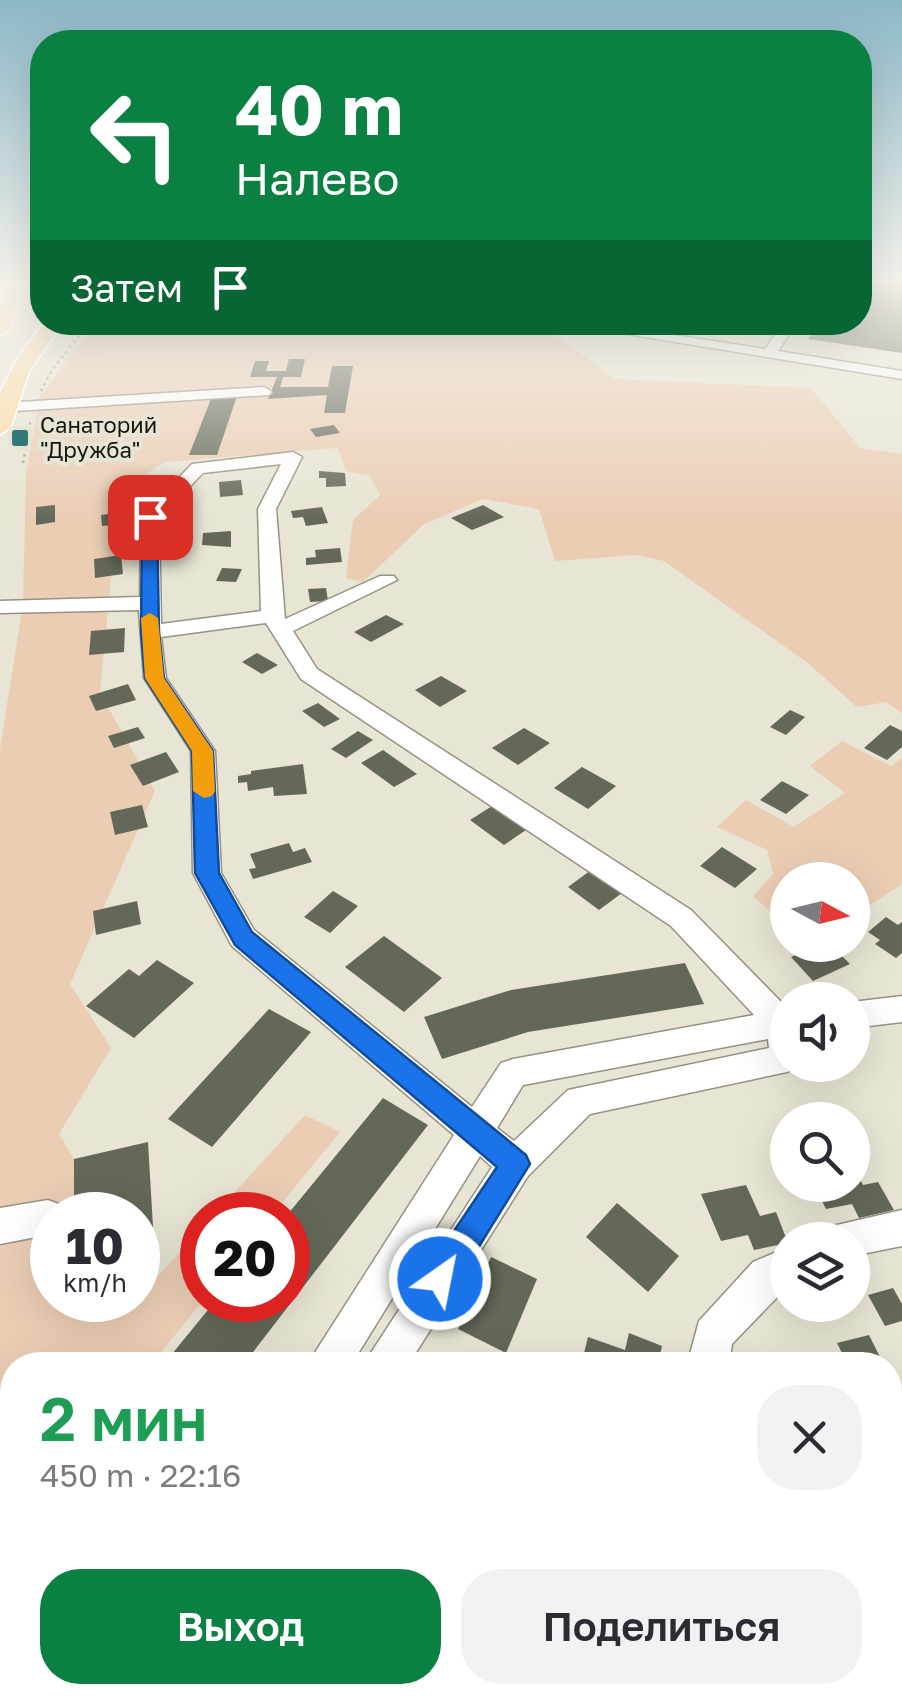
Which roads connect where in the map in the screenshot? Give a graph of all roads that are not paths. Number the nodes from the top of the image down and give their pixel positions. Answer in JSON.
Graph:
{"nodes":[{"id":1,"x":23,"y":362,"type":"edge"},
{"id":2,"x":31,"y":362,"type":"edge"},
{"id":3,"x":818,"y":362,"type":"edge"},
{"id":4,"x":902,"y":375,"type":"edge"},
{"id":5,"x":15,"y":380,"type":"junction"},
{"id":6,"x":264,"y":392,"type":"dead end"},
{"id":7,"x":2,"y":418,"type":"edge"},
{"id":8,"x":388,"y":580,"type":"dead end"},
{"id":9,"x":0,"y":607,"type":"edge"},
{"id":10,"x":150,"y":618,"type":"junction"},
{"id":11,"x":276,"y":623,"type":"junction"},
{"id":12,"x":770,"y":1009,"type":"edge"},
{"id":13,"x":902,"y":1009,"type":"edge"},
{"id":14,"x":870,"y":1013,"type":"edge"},
{"id":15,"x":770,"y":1026,"type":"edge"},
{"id":16,"x":770,"y":1062,"type":"edge"},
{"id":17,"x":474,"y":1130,"type":"junction"},
{"id":18,"x":516,"y":1164,"type":"junction"},
{"id":19,"x":30,"y":1221,"type":"edge"},
{"id":20,"x":0,"y":1226,"type":"edge"},
{"id":21,"x":902,"y":1228,"type":"edge"},
{"id":22,"x":870,"y":1234,"type":"edge"},
{"id":23,"x":770,"y":1275,"type":"edge"},
{"id":24,"x":336,"y":1352,"type":"edge"},
{"id":25,"x":393,"y":1352,"type":"edge"},
{"id":26,"x":710,"y":1352,"type":"edge"}],
"edges":[{"from":1,"to":5,"type":"main road"},
{"from":2,"to":5,"type":"main road"},
{"from":3,"to":4,"type":"street"},
{"from":5,"to":7,"type":"main road"},
{"from":6,"to":7,"type":"street"},
{"from":8,"to":11,"type":"street"},
{"from":9,"to":10,"type":"street"},
{"from":10,"to":11,"type":"street"},
{"from":10,"to":11,"type":"street"},
{"from":10,"to":17,"type":"street"},
{"from":11,"to":12,"type":"street"},
{"from":13,"to":14,"type":"street"},
{"from":15,"to":17,"type":"street"},
{"from":16,"to":18,"type":"street"},
{"from":17,"to":18,"type":"street"},
{"from":17,"to":24,"type":"street"},
{"from":18,"to":25,"type":"street"},
{"from":19,"to":20,"type":"street"},
{"from":21,"to":22,"type":"street"},
{"from":23,"to":26,"type":"street"}]}
